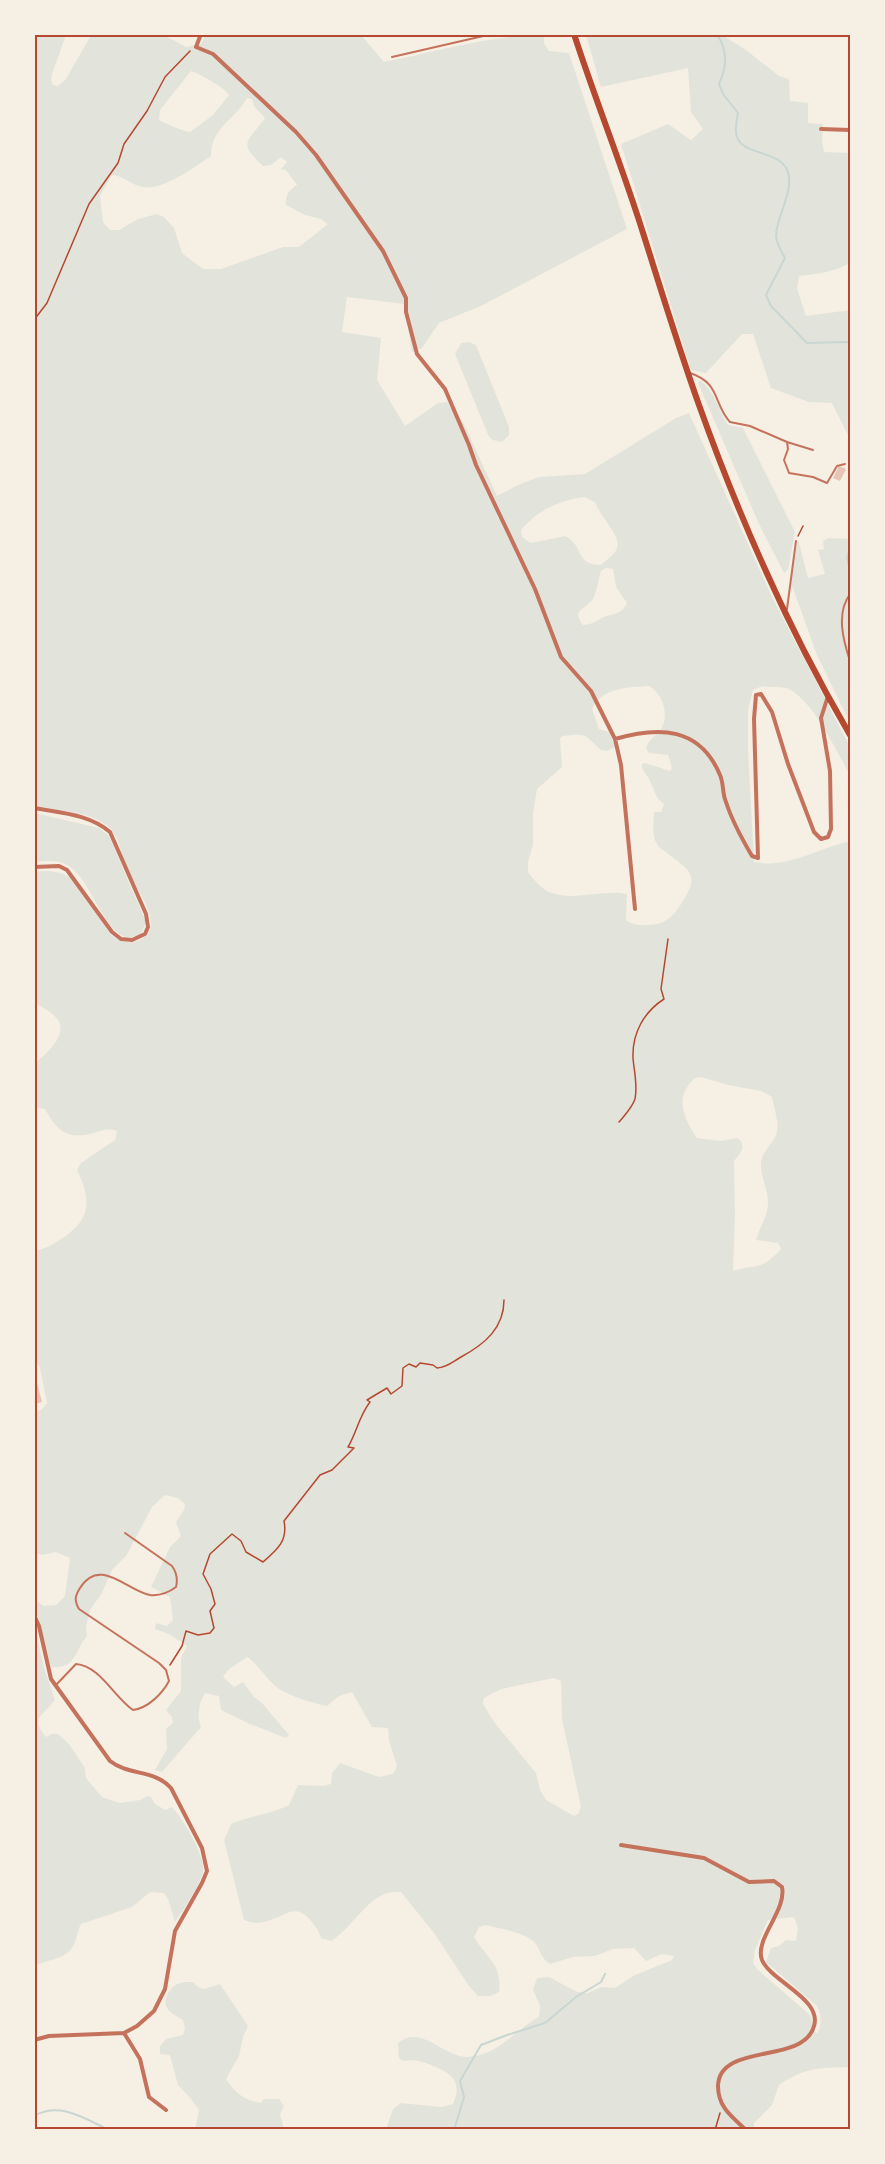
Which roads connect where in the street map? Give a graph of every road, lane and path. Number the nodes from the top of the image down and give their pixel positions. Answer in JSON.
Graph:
{"nodes":[{"id":1,"x":201,"y":34,"type":"edge"},
{"id":2,"x":492,"y":34,"type":"edge"},
{"id":3,"x":574,"y":34,"type":"edge"},
{"id":4,"x":196,"y":47,"type":"junction"},
{"id":5,"x":392,"y":57,"type":"dead end"},
{"id":6,"x":822,"y":129,"type":"dead end"},
{"id":7,"x":850,"y":130,"type":"edge"},
{"id":8,"x":34,"y":320,"type":"edge"},
{"id":9,"x":687,"y":372,"type":"junction"},
{"id":10,"x":787,"y":442,"type":"junction"},
{"id":11,"x":813,"y":450,"type":"dead end"},
{"id":12,"x":845,"y":464,"type":"dead end"},
{"id":13,"x":803,"y":526,"type":"dead end"},
{"id":14,"x":796,"y":541,"type":"joint"},
{"id":15,"x":850,"y":594,"type":"edge"},
{"id":16,"x":786,"y":612,"type":"junction"},
{"id":17,"x":850,"y":661,"type":"edge"},
{"id":18,"x":828,"y":695,"type":"junction"},
{"id":19,"x":850,"y":735,"type":"edge"},
{"id":20,"x":615,"y":738,"type":"junction"},
{"id":21,"x":34,"y":808,"type":"edge"},
{"id":22,"x":34,"y":867,"type":"edge"},
{"id":23,"x":635,"y":909,"type":"dead end"},
{"id":24,"x":668,"y":939,"type":"dead end"},
{"id":25,"x":619,"y":1122,"type":"dead end"},
{"id":26,"x":504,"y":1300,"type":"dead end"},
{"id":27,"x":125,"y":1533,"type":"dead end"},
{"id":28,"x":34,"y":1615,"type":"edge"},
{"id":29,"x":166,"y":1670,"type":"junction"},
{"id":30,"x":55,"y":1686,"type":"junction"},
{"id":31,"x":621,"y":1845,"type":"dead end"},
{"id":32,"x":124,"y":2033,"type":"junction"},
{"id":33,"x":34,"y":2040,"type":"edge"},
{"id":34,"x":722,"y":2107,"type":"junction"},
{"id":35,"x":166,"y":2110,"type":"dead end"},
{"id":36,"x":715,"y":2130,"type":"edge"},
{"id":37,"x":746,"y":2130,"type":"edge"}],
"edges":[{"from":1,"to":4,"type":"street"},
{"from":2,"to":5,"type":"lane"},
{"from":3,"to":9,"type":"main road"},
{"from":4,"to":8,"type":"path"},
{"from":4,"to":20,"type":"street"},
{"from":6,"to":7,"type":"street"},
{"from":9,"to":10,"type":"lane"},
{"from":9,"to":16,"type":"main road"},
{"from":10,"to":11,"type":"lane"},
{"from":10,"to":12,"type":"lane"},
{"from":13,"to":14,"type":"path"},
{"from":14,"to":16,"type":"lane"},
{"from":15,"to":17,"type":"lane"},
{"from":16,"to":18,"type":"main road"},
{"from":18,"to":19,"type":"main road"},
{"from":18,"to":20,"type":"street"},
{"from":20,"to":23,"type":"street"},
{"from":21,"to":22,"type":"street"},
{"from":24,"to":25,"type":"path"},
{"from":26,"to":29,"type":"path"},
{"from":27,"to":29,"type":"lane"},
{"from":28,"to":30,"type":"street"},
{"from":29,"to":30,"type":"lane"},
{"from":30,"to":32,"type":"street"},
{"from":31,"to":34,"type":"street"},
{"from":32,"to":33,"type":"street"},
{"from":32,"to":35,"type":"street"},
{"from":34,"to":36,"type":"path"},
{"from":34,"to":37,"type":"street"}]}
